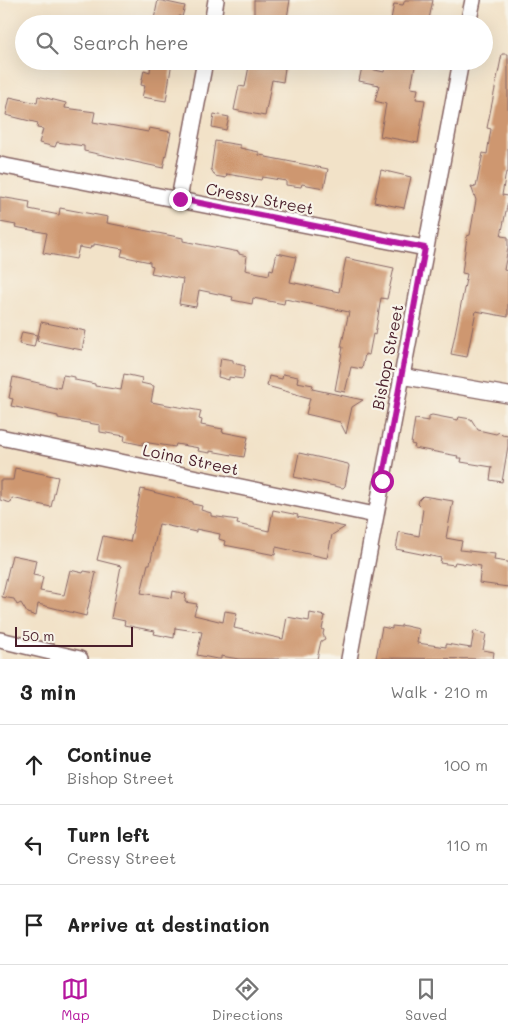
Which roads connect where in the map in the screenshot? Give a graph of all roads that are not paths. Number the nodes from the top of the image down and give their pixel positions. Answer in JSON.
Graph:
{"nodes":[{"id":1,"x":216,"y":0,"type":"edge"},
{"id":2,"x":473,"y":0,"type":"edge"},
{"id":3,"x":214,"y":15,"type":"edge"},
{"id":4,"x":470,"y":15,"type":"edge"},
{"id":5,"x":203,"y":70,"type":"edge"},
{"id":6,"x":459,"y":70,"type":"edge"},
{"id":7,"x":0,"y":165,"type":"edge"},
{"id":8,"x":180,"y":199,"type":"junction"},
{"id":9,"x":425,"y":248,"type":"junction"},
{"id":10,"x":401,"y":376,"type":"junction"},
{"id":11,"x":508,"y":395,"type":"edge"},
{"id":12,"x":0,"y":437,"type":"edge"},
{"id":13,"x":375,"y":515,"type":"junction"},
{"id":14,"x":0,"y":640,"type":"edge"},
{"id":15,"x":80,"y":659,"type":"edge"},
{"id":16,"x":349,"y":659,"type":"edge"}],
"edges":[{"from":1,"to":3,"type":"street"},
{"from":2,"to":4,"type":"street"},
{"from":5,"to":8,"type":"street"},
{"from":6,"to":9,"type":"street","name":"Bishop Street"},
{"from":7,"to":8,"type":"street","name":"Cressy Street"},
{"from":8,"to":9,"type":"street","name":"Cressy Street"},
{"from":9,"to":10,"type":"street","name":"Bishop Street"},
{"from":10,"to":11,"type":"street"},
{"from":10,"to":13,"type":"street","name":"Bishop Street"},
{"from":12,"to":13,"type":"street","name":"Loina Street"},
{"from":13,"to":16,"type":"street","name":"Bishop Street"},
{"from":14,"to":15,"type":"street"}]}
